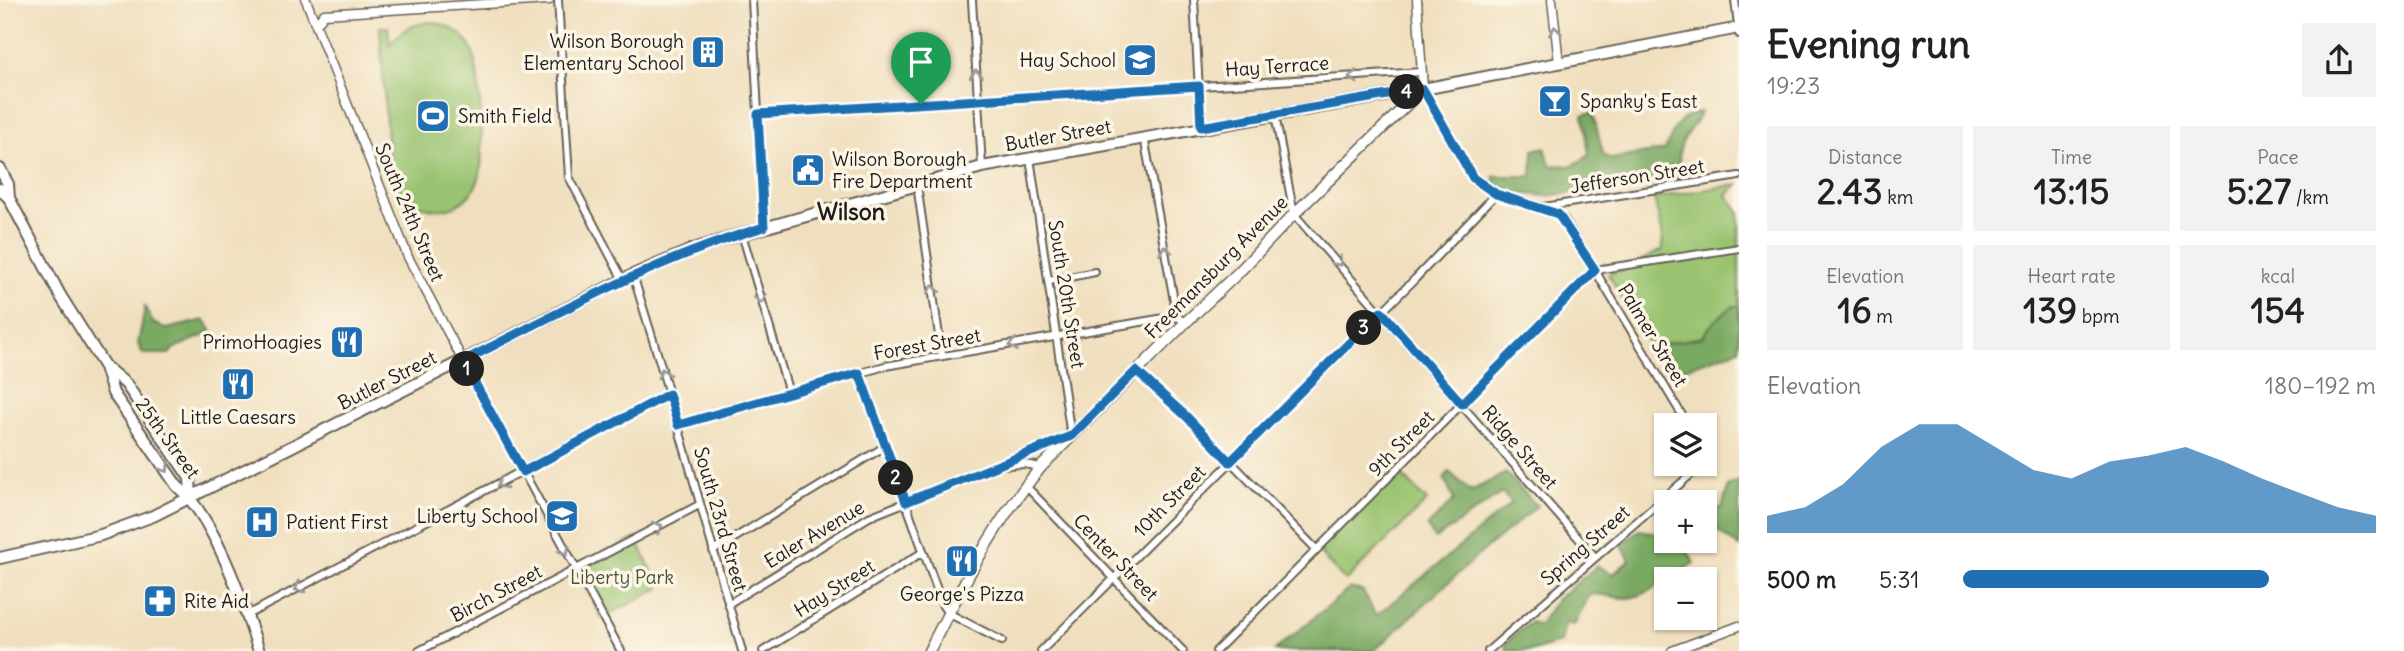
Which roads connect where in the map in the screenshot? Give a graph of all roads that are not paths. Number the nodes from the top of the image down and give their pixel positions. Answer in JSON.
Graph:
{"nodes":[{"id":1,"x":306,"y":0,"type":"edge"},
{"id":2,"x":549,"y":0,"type":"edge"},
{"id":3,"x":558,"y":0,"type":"edge"},
{"id":4,"x":752,"y":0,"type":"edge"},
{"id":5,"x":972,"y":0,"type":"edge"},
{"id":6,"x":1194,"y":0,"type":"edge"},
{"id":7,"x":1417,"y":0,"type":"edge"},
{"id":8,"x":1552,"y":0,"type":"edge"},
{"id":9,"x":1735,"y":0,"type":"edge"},
{"id":10,"x":316,"y":25,"type":"junction"},
{"id":11,"x":1739,"y":30,"type":"edge"},
{"id":12,"x":1559,"y":62,"type":"junction"},
{"id":13,"x":1421,"y":72,"type":"junction"},
{"id":14,"x":1199,"y":86,"type":"junction"},
{"id":15,"x":1423,"y":89,"type":"junction"},
{"id":16,"x":978,"y":100,"type":"junction"},
{"id":17,"x":758,"y":114,"type":"junction"},
{"id":18,"x":1275,"y":115,"type":"junction"},
{"id":19,"x":1201,"y":127,"type":"junction"},
{"id":20,"x":1144,"y":137,"type":"junction"},
{"id":21,"x":1030,"y":158,"type":"junction"},
{"id":22,"x":982,"y":167,"type":"junction"},
{"id":23,"x":0,"y":169,"type":"edge"},
{"id":24,"x":1739,"y":176,"type":"edge"},
{"id":25,"x":917,"y":184,"type":"junction"},
{"id":26,"x":0,"y":189,"type":"edge"},
{"id":27,"x":1496,"y":194,"type":"junction"},
{"id":28,"x":9,"y":198,"type":"junction"},
{"id":29,"x":1540,"y":207,"type":"junction"},
{"id":30,"x":1294,"y":214,"type":"junction"},
{"id":31,"x":764,"y":227,"type":"junction"},
{"id":32,"x":742,"y":234,"type":"junction"},
{"id":33,"x":1739,"y":248,"type":"edge"},
{"id":34,"x":1595,"y":270,"type":"junction"},
{"id":35,"x":1096,"y":272,"type":"dead end"},
{"id":36,"x":628,"y":277,"type":"junction"},
{"id":37,"x":1049,"y":281,"type":"junction"},
{"id":38,"x":1381,"y":311,"type":"junction"},
{"id":39,"x":1181,"y":319,"type":"junction"},
{"id":40,"x":1056,"y":337,"type":"junction"},
{"id":41,"x":942,"y":356,"type":"junction"},
{"id":42,"x":463,"y":361,"type":"junction"},
{"id":43,"x":1136,"y":371,"type":"junction"},
{"id":44,"x":859,"y":373,"type":"junction"},
{"id":45,"x":789,"y":393,"type":"junction"},
{"id":46,"x":669,"y":394,"type":"junction"},
{"id":47,"x":1462,"y":404,"type":"junction"},
{"id":48,"x":1681,"y":413,"type":"edge"},
{"id":49,"x":678,"y":425,"type":"junction"},
{"id":50,"x":1071,"y":436,"type":"junction"},
{"id":51,"x":884,"y":447,"type":"junction"},
{"id":52,"x":1230,"y":462,"type":"junction"},
{"id":53,"x":997,"y":467,"type":"junction"},
{"id":54,"x":1041,"y":467,"type":"junction"},
{"id":55,"x":523,"y":472,"type":"junction"},
{"id":56,"x":1686,"y":476,"type":"edge"},
{"id":57,"x":1026,"y":486,"type":"junction"},
{"id":58,"x":191,"y":497,"type":"junction"},
{"id":59,"x":906,"y":502,"type":"junction"},
{"id":60,"x":699,"y":505,"type":"junction"},
{"id":61,"x":1316,"y":549,"type":"junction"},
{"id":62,"x":713,"y":551,"type":"junction"},
{"id":63,"x":923,"y":552,"type":"junction"},
{"id":64,"x":1595,"y":557,"type":"junction"},
{"id":65,"x":0,"y":558,"type":"edge"},
{"id":66,"x":575,"y":569,"type":"junction"},
{"id":67,"x":1114,"y":579,"type":"junction"},
{"id":68,"x":728,"y":604,"type":"junction"},
{"id":69,"x":948,"y":612,"type":"junction"},
{"id":70,"x":247,"y":615,"type":"junction"},
{"id":71,"x":1739,"y":626,"type":"edge"},
{"id":72,"x":1002,"y":641,"type":"dead end"},
{"id":73,"x":259,"y":651,"type":"edge"},
{"id":74,"x":419,"y":651,"type":"edge"},
{"id":75,"x":621,"y":651,"type":"edge"},
{"id":76,"x":742,"y":651,"type":"edge"},
{"id":77,"x":763,"y":651,"type":"edge"},
{"id":78,"x":929,"y":651,"type":"edge"},
{"id":79,"x":1041,"y":651,"type":"edge"},
{"id":80,"x":1183,"y":651,"type":"edge"},
{"id":81,"x":1216,"y":651,"type":"edge"},
{"id":82,"x":1488,"y":651,"type":"edge"},
{"id":83,"x":1672,"y":651,"type":"edge"}],
"edges":[{"from":1,"to":10,"type":"street","name":"South 24th Street"},
{"from":2,"to":10,"type":"street"},
{"from":3,"to":36,"type":"street","name":"South 23rd Street"},
{"from":4,"to":17,"type":"street"},
{"from":16,"to":5,"type":"street","one_way":true},
{"from":6,"to":14,"type":"street"},
{"from":7,"to":13,"type":"street"},
{"from":12,"to":8,"type":"street","one_way":true},
{"from":9,"to":11,"type":"street"},
{"from":10,"to":42,"type":"street","name":"South 24th Street"},
{"from":11,"to":12,"type":"main road","name":"Butler Street"},
{"from":12,"to":15,"type":"main road","name":"Butler Street"},
{"from":13,"to":14,"type":"street","name":"Hay Terrace","one_way":true},
{"from":13,"to":15,"type":"street"},
{"from":14,"to":16,"type":"street","name":"Hay Terrace"},
{"from":14,"to":19,"type":"street"},
{"from":15,"to":18,"type":"main road","name":"Butler Street"},
{"from":15,"to":27,"type":"street","name":"Palmer Street"},
{"from":15,"to":30,"type":"main road","name":"Freemansburg Avenue"},
{"from":16,"to":17,"type":"street","name":"Hay Terrace"},
{"from":16,"to":22,"type":"street"},
{"from":17,"to":31,"type":"street"},
{"from":18,"to":19,"type":"main road","name":"Butler Street"},
{"from":18,"to":30,"type":"street"},
{"from":19,"to":20,"type":"main road","name":"Butler Street"},
{"from":20,"to":21,"type":"main road","name":"Butler Street"},
{"from":39,"to":20,"type":"street","one_way":true},
{"from":21,"to":22,"type":"main road","name":"Butler Street"},
{"from":21,"to":37,"type":"street","name":"South 20th Street"},
{"from":22,"to":25,"type":"main road","name":"Butler Street"},
{"from":23,"to":28,"type":"main road","name":"25th Street"},
{"from":24,"to":29,"type":"street","name":"Jefferson Street"},
{"from":25,"to":31,"type":"main road","name":"Butler Street"},
{"from":41,"to":25,"type":"street","one_way":true},
{"from":26,"to":28,"type":"main road","name":"25th Street"},
{"from":27,"to":29,"type":"street","name":"Palmer Street"},
{"from":27,"to":38,"type":"street","name":"10th Street"},
{"from":28,"to":58,"type":"main road","name":"25th Street"},
{"from":29,"to":34,"type":"street","name":"Palmer Street"},
{"from":30,"to":38,"type":"street","name":"Ridge Street","one_way":true},
{"from":30,"to":39,"type":"main road","name":"Freemansburg Avenue"},
{"from":31,"to":32,"type":"main road","name":"Butler Street"},
{"from":32,"to":36,"type":"main road","name":"Butler Street"},
{"from":32,"to":45,"type":"street","one_way":true},
{"from":33,"to":34,"type":"street"},
{"from":34,"to":47,"type":"street","name":"9th Street"},
{"from":34,"to":48,"type":"street","name":"Palmer Street"},
{"from":35,"to":37,"type":"street"},
{"from":36,"to":42,"type":"main road","name":"Butler Street"},
{"from":46,"to":36,"type":"street","name":"South 23rd Street","one_way":true},
{"from":37,"to":40,"type":"street","name":"South 20th Street"},
{"from":38,"to":47,"type":"street","name":"Ridge Street"},
{"from":38,"to":52,"type":"street","name":"10th Street"},
{"from":39,"to":40,"type":"street","name":"Forest Street"},
{"from":39,"to":43,"type":"main road","name":"Freemansburg Avenue"},
{"from":40,"to":41,"type":"street","name":"Forest Street","one_way":true},
{"from":40,"to":50,"type":"street","name":"South 20th Street"},
{"from":41,"to":44,"type":"street","name":"Forest Street"},
{"from":42,"to":55,"type":"street","name":"South 24th Street"},
{"from":42,"to":58,"type":"main road","name":"Butler Street"},
{"from":43,"to":50,"type":"main road","name":"Freemansburg Avenue"},
{"from":43,"to":52,"type":"street"},
{"from":44,"to":45,"type":"street","name":"Forest Street"},
{"from":44,"to":51,"type":"street"},
{"from":45,"to":49,"type":"street","name":"Forest Street"},
{"from":46,"to":49,"type":"street","name":"South 23rd Street"},
{"from":46,"to":55,"type":"street"},
{"from":47,"to":61,"type":"street","name":"9th Street"},
{"from":47,"to":64,"type":"street","name":"Ridge Street"},
{"from":49,"to":60,"type":"street","name":"South 23rd Street"},
{"from":50,"to":53,"type":"street","name":"Ealer Avenue"},
{"from":50,"to":54,"type":"main road","name":"Freemansburg Avenue"},
{"from":51,"to":59,"type":"street"},
{"from":51,"to":62,"type":"street"},
{"from":52,"to":61,"type":"street"},
{"from":52,"to":67,"type":"street","name":"10th Street"},
{"from":53,"to":54,"type":"street","name":"Ealer Avenue"},
{"from":53,"to":59,"type":"street","name":"Ealer Avenue"},
{"from":54,"to":57,"type":"main road","name":"Freemansburg Avenue"},
{"from":55,"to":66,"type":"street","name":"South 24th Street","one_way":true},
{"from":55,"to":70,"type":"street","one_way":true},
{"from":56,"to":64,"type":"street","name":"Spring Street"},
{"from":57,"to":67,"type":"street","name":"Center Street"},
{"from":57,"to":69,"type":"main road","name":"Freemansburg Avenue"},
{"from":58,"to":65,"type":"main road","name":"Butler Street"},
{"from":58,"to":70,"type":"main road","name":"25th Street"},
{"from":59,"to":63,"type":"street"},
{"from":59,"to":68,"type":"street","name":"Ealer Avenue"},
{"from":60,"to":62,"type":"street","name":"South 23rd Street"},
{"from":66,"to":60,"type":"street","name":"Birch Street","one_way":true},
{"from":61,"to":81,"type":"street","name":"9th Street"},
{"from":62,"to":68,"type":"street","name":"South 23rd Street"},
{"from":63,"to":69,"type":"street"},
{"from":63,"to":77,"type":"street","name":"Hay Street"},
{"from":64,"to":82,"type":"street","name":"Spring Street"},
{"from":66,"to":74,"type":"street","name":"Birch Street"},
{"from":66,"to":75,"type":"street","name":"South 24th Street"},
{"from":67,"to":79,"type":"street","name":"10th Street"},
{"from":67,"to":80,"type":"street","name":"Center Street"},
{"from":68,"to":76,"type":"street","name":"South 23rd Street"},
{"from":69,"to":72,"type":"street"},
{"from":69,"to":78,"type":"main road","name":"Freemansburg Avenue"},
{"from":70,"to":73,"type":"main road","name":"25th Street"},
{"from":71,"to":83,"type":"street"}]}
